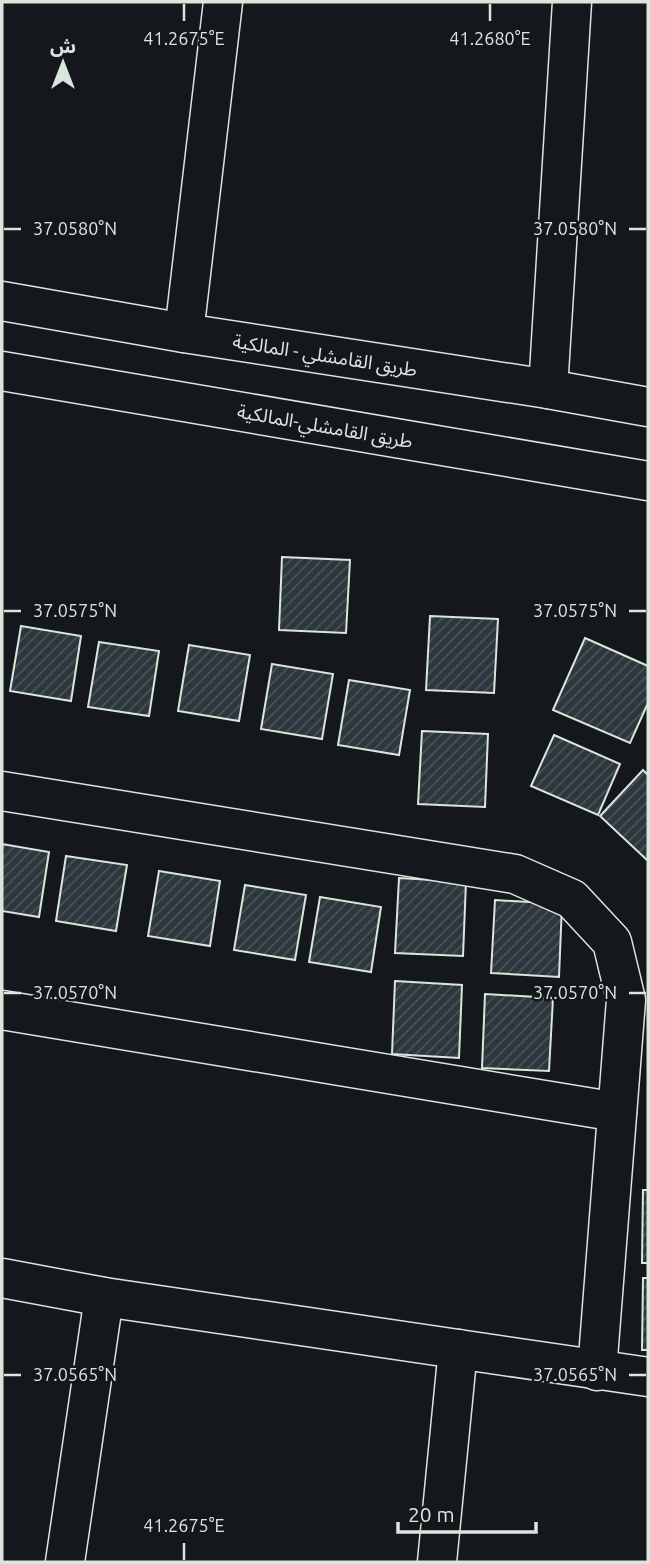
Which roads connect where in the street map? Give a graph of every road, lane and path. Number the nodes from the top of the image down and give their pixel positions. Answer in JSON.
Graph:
{"nodes":[{"id":1,"x":223,"y":2,"type":"edge"},
{"id":2,"x":572,"y":2,"type":"edge"},
{"id":3,"x":2,"y":301,"type":"edge"},
{"id":4,"x":184,"y":333,"type":"junction"},
{"id":5,"x":2,"y":372,"type":"edge"},
{"id":6,"x":548,"y":389,"type":"junction"},
{"id":7,"x":648,"y":407,"type":"edge"},
{"id":8,"x":648,"y":481,"type":"edge"},
{"id":9,"x":2,"y":791,"type":"edge"},
{"id":10,"x":2,"y":1010,"type":"edge"},
{"id":11,"x":617,"y":1112,"type":"junction"},
{"id":12,"x":2,"y":1278,"type":"edge"},
{"id":13,"x":104,"y":1297,"type":"junction"},
{"id":14,"x":458,"y":1349,"type":"junction"},
{"id":15,"x":597,"y":1371,"type":"junction"},
{"id":16,"x":648,"y":1377,"type":"edge"},
{"id":17,"x":65,"y":1562,"type":"edge"},
{"id":18,"x":437,"y":1562,"type":"edge"}],
"edges":[{"from":1,"to":4,"type":"main road"},
{"from":2,"to":6,"type":"main road"},
{"from":3,"to":4,"type":"main road","name":"طريق القامشلي - المالكية"},
{"from":4,"to":6,"type":"main road","name":"طريق القامشلي - المالكية"},
{"from":5,"to":8,"type":"main road","name":"طريق القامشلي-المالكية"},
{"from":6,"to":7,"type":"main road","name":"طريق القامشلي - المالكية"},
{"from":9,"to":11,"type":"main road"},
{"from":10,"to":11,"type":"main road"},
{"from":11,"to":15,"type":"main road"},
{"from":12,"to":13,"type":"main road"},
{"from":13,"to":14,"type":"main road"},
{"from":13,"to":17,"type":"main road"},
{"from":14,"to":15,"type":"main road"},
{"from":14,"to":18,"type":"main road"},
{"from":15,"to":16,"type":"main road"}]}
